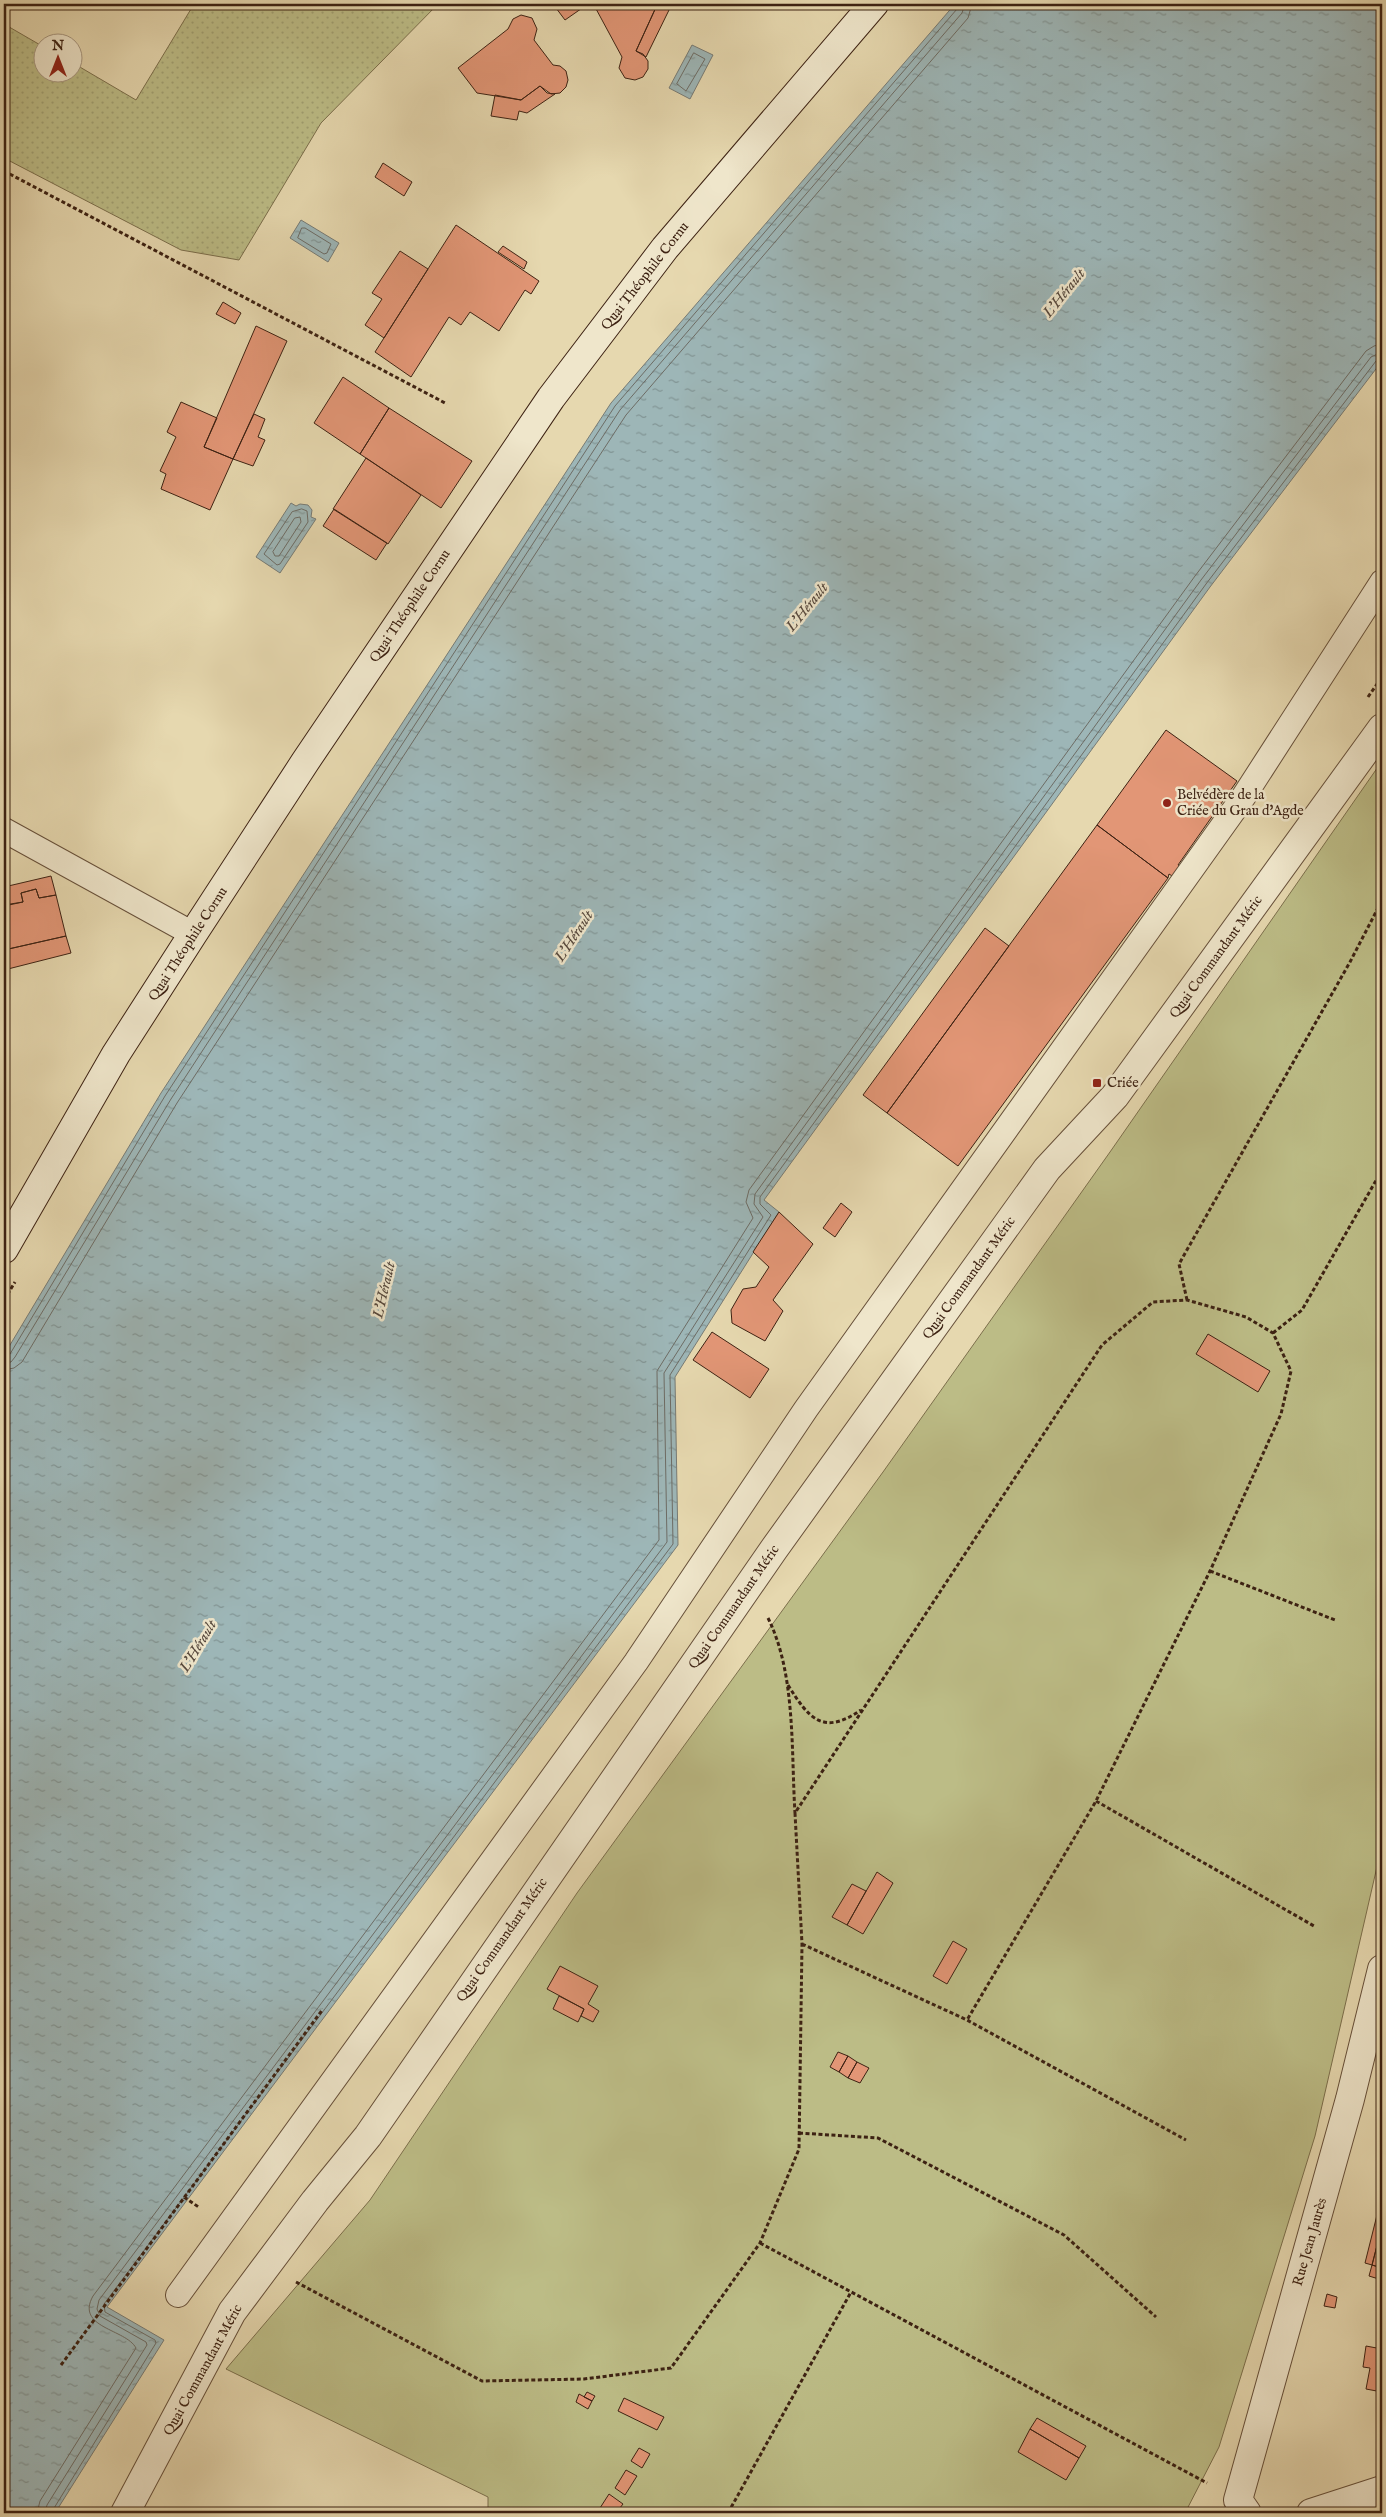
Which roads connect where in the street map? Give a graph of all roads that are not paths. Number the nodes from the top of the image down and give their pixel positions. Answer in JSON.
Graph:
{"nodes":[{"id":1,"x":874,"y":4,"type":"edge"},
{"id":2,"x":1382,"y":582,"type":"edge"},
{"id":3,"x":1382,"y":728,"type":"edge"},
{"id":4,"x":4,"y":830,"type":"edge"},
{"id":5,"x":193,"y":934,"type":"junction"},
{"id":6,"x":4,"y":1249,"type":"edge"},
{"id":7,"x":1382,"y":1969,"type":"edge"},
{"id":8,"x":178,"y":2295,"type":"dead end"},
{"id":9,"x":1382,"y":2490,"type":"edge"},
{"id":10,"x":1242,"y":2506,"type":"edge"},
{"id":11,"x":126,"y":2513,"type":"edge"},
{"id":12,"x":1311,"y":2513,"type":"edge"}],
"edges":[{"from":1,"to":5,"type":"street","name":"Quai Théophile Cornu"},
{"from":2,"to":8,"type":"lane"},
{"from":3,"to":11,"type":"street","name":"Quai Commandant Méric"},
{"from":4,"to":5,"type":"lane"},
{"from":5,"to":6,"type":"street","name":"Quai Théophile Cornu"},
{"from":7,"to":10,"type":"street","name":"Rue Jean Jaurès"},
{"from":9,"to":12,"type":"street"}]}
